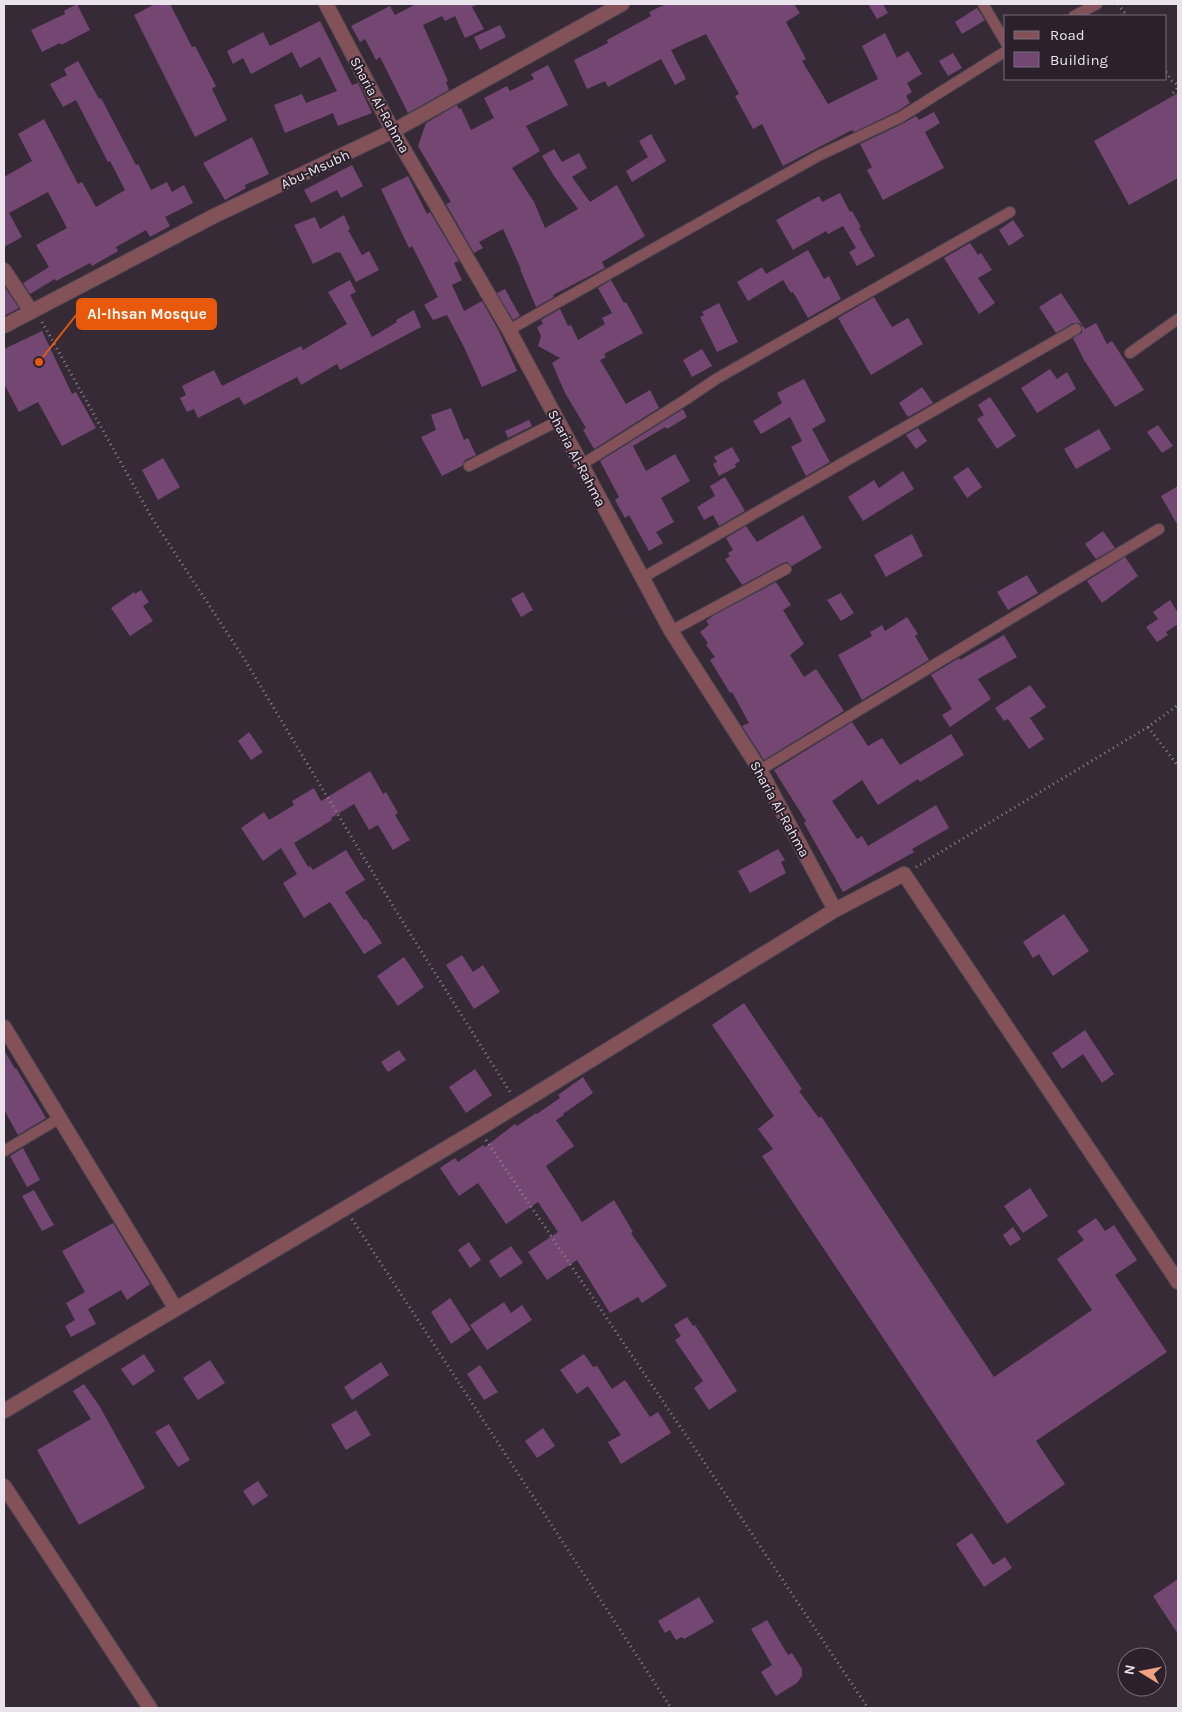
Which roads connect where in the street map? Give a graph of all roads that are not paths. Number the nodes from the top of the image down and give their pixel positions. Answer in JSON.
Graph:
{"nodes":[{"id":1,"x":326,"y":4,"type":"edge"},
{"id":2,"x":622,"y":4,"type":"edge"},
{"id":3,"x":983,"y":4,"type":"edge"},
{"id":4,"x":1097,"y":4,"type":"edge"},
{"id":5,"x":1076,"y":15,"type":"edge"},
{"id":6,"x":1004,"y":40,"type":"edge"},
{"id":7,"x":1004,"y":52,"type":"edge"},
{"id":8,"x":394,"y":131,"type":"junction"},
{"id":9,"x":1010,"y":212,"type":"dead end"},
{"id":10,"x":4,"y":270,"type":"edge"},
{"id":11,"x":31,"y":311,"type":"junction"},
{"id":12,"x":1178,"y":319,"type":"edge"},
{"id":13,"x":4,"y":326,"type":"edge"},
{"id":14,"x":1076,"y":329,"type":"dead end"},
{"id":15,"x":508,"y":330,"type":"junction"},
{"id":16,"x":1130,"y":353,"type":"dead end"},
{"id":17,"x":558,"y":421,"type":"junction"},
{"id":18,"x":581,"y":465,"type":"junction"},
{"id":19,"x":469,"y":466,"type":"dead end"},
{"id":20,"x":1159,"y":529,"type":"dead end"},
{"id":21,"x":786,"y":569,"type":"dead end"},
{"id":22,"x":642,"y":578,"type":"junction"},
{"id":23,"x":671,"y":631,"type":"junction"},
{"id":24,"x":760,"y":770,"type":"junction"},
{"id":25,"x":834,"y":910,"type":"junction"},
{"id":26,"x":4,"y":1027,"type":"edge"},
{"id":27,"x":60,"y":1118,"type":"junction"},
{"id":28,"x":4,"y":1151,"type":"edge"},
{"id":29,"x":1178,"y":1282,"type":"edge"},
{"id":30,"x":176,"y":1309,"type":"junction"},
{"id":31,"x":4,"y":1411,"type":"edge"},
{"id":32,"x":4,"y":1486,"type":"edge"},
{"id":33,"x":150,"y":1708,"type":"edge"}],
"edges":[{"from":1,"to":8,"type":"street","name":"Sharia Al-Rahma"},
{"from":2,"to":8,"type":"street","name":"Abu-Msubh"},
{"from":3,"to":6,"type":"lane"},
{"from":4,"to":5,"type":"lane"},
{"from":7,"to":15,"type":"lane"},
{"from":8,"to":11,"type":"street","name":"Abu-Msubh"},
{"from":8,"to":15,"type":"street","name":"Sharia Al-Rahma"},
{"from":9,"to":18,"type":"lane"},
{"from":10,"to":11,"type":"street"},
{"from":11,"to":13,"type":"street","name":"Abu-Msubh"},
{"from":12,"to":16,"type":"lane"},
{"from":14,"to":22,"type":"lane"},
{"from":15,"to":17,"type":"street","name":"Sharia Al-Rahma"},
{"from":17,"to":18,"type":"street","name":"Sharia Al-Rahma"},
{"from":17,"to":19,"type":"lane"},
{"from":18,"to":22,"type":"street","name":"Sharia Al-Rahma"},
{"from":20,"to":24,"type":"lane"},
{"from":21,"to":23,"type":"lane"},
{"from":22,"to":23,"type":"street","name":"Sharia Al-Rahma"},
{"from":23,"to":24,"type":"street","name":"Sharia Al-Rahma"},
{"from":24,"to":25,"type":"street","name":"Sharia Al-Rahma"},
{"from":25,"to":29,"type":"street"},
{"from":25,"to":30,"type":"street"},
{"from":26,"to":27,"type":"street"},
{"from":27,"to":28,"type":"lane"},
{"from":27,"to":30,"type":"street"},
{"from":30,"to":31,"type":"street"},
{"from":32,"to":33,"type":"street"}]}
